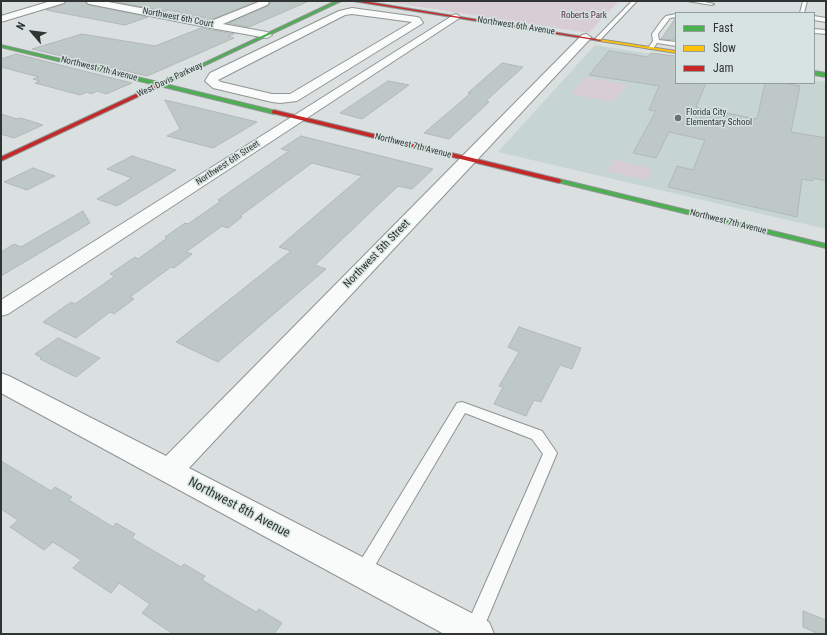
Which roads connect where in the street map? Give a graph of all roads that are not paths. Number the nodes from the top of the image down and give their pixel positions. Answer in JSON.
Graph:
{"nodes":[{"id":1,"x":61,"y":1,"type":"edge"},
{"id":2,"x":89,"y":1,"type":"edge"},
{"id":3,"x":339,"y":1,"type":"edge"},
{"id":4,"x":355,"y":1,"type":"edge"},
{"id":5,"x":635,"y":1,"type":"edge"},
{"id":6,"x":688,"y":1,"type":"edge"},
{"id":7,"x":805,"y":1,"type":"edge"},
{"id":8,"x":149,"y":3,"type":"dead end"},
{"id":9,"x":264,"y":3,"type":"dead end"},
{"id":10,"x":712,"y":4,"type":"dead end"},
{"id":11,"x":131,"y":9,"type":"junction"},
{"id":12,"x":802,"y":12,"type":"edge"},
{"id":13,"x":675,"y":15,"type":"edge"},
{"id":14,"x":455,"y":17,"type":"junction"},
{"id":15,"x":815,"y":18,"type":"edge"},
{"id":16,"x":1,"y":19,"type":"edge"},
{"id":17,"x":300,"y":20,"type":"junction"},
{"id":18,"x":826,"y":20,"type":"edge"},
{"id":19,"x":322,"y":24,"type":"junction"},
{"id":20,"x":211,"y":25,"type":"junction"},
{"id":21,"x":409,"y":29,"type":"junction"},
{"id":22,"x":815,"y":31,"type":"edge"},
{"id":23,"x":826,"y":32,"type":"edge"},
{"id":24,"x":430,"y":33,"type":"junction"},
{"id":25,"x":267,"y":35,"type":"junction"},
{"id":26,"x":592,"y":38,"type":"junction"},
{"id":27,"x":653,"y":44,"type":"junction"},
{"id":28,"x":675,"y":44,"type":"edge"},
{"id":29,"x":3,"y":47,"type":"edge"},
{"id":30,"x":675,"y":52,"type":"edge"},
{"id":31,"x":815,"y":73,"type":"edge"},
{"id":32,"x":826,"y":75,"type":"edge"},
{"id":33,"x":160,"y":84,"type":"junction"},
{"id":34,"x":311,"y":88,"type":"junction"},
{"id":35,"x":336,"y":94,"type":"junction"},
{"id":36,"x":297,"y":118,"type":"junction"},
{"id":37,"x":4,"y":155,"type":"edge"},
{"id":38,"x":468,"y":159,"type":"junction"},
{"id":39,"x":826,"y":246,"type":"edge"},
{"id":40,"x":1,"y":309,"type":"edge"},
{"id":41,"x":1,"y":382,"type":"edge"},
{"id":42,"x":169,"y":471,"type":"junction"},
{"id":43,"x":361,"y":573,"type":"junction"},
{"id":44,"x":475,"y":633,"type":"edge"}],
"edges":[{"from":1,"to":16,"type":"street"},
{"from":2,"to":11,"type":"street","name":"Northwest 6th Court"},
{"from":3,"to":17,"type":"street","name":"West Davis Parkway"},
{"from":4,"to":14,"type":"street","name":"Northwest 6th Avenue"},
{"from":5,"to":26,"type":"lane"},
{"from":6,"to":10,"type":"lane"},
{"from":7,"to":12,"type":"lane"},
{"from":8,"to":11,"type":"street"},
{"from":9,"to":20,"type":"street"},
{"from":11,"to":20,"type":"street","name":"Northwest 6th Court"},
{"from":13,"to":27,"type":"lane"},
{"from":14,"to":24,"type":"street","name":"Northwest 6th Street"},
{"from":14,"to":26,"type":"street","name":"Northwest 6th Avenue"},
{"from":15,"to":18,"type":"lane"},
{"from":17,"to":19,"type":"street"},
{"from":17,"to":25,"type":"street","name":"West Davis Parkway"},
{"from":19,"to":21,"type":"street"},
{"from":19,"to":34,"type":"street"},
{"from":20,"to":25,"type":"street","name":"Northwest 6th Court"},
{"from":21,"to":24,"type":"street"},
{"from":21,"to":34,"type":"street"},
{"from":22,"to":23,"type":"lane"},
{"from":24,"to":35,"type":"street","name":"Northwest 6th Street"},
{"from":25,"to":33,"type":"street","name":"West Davis Parkway"},
{"from":26,"to":27,"type":"street","name":"Northwest 6th Avenue"},
{"from":26,"to":38,"type":"street","name":"Northwest 5th Street"},
{"from":27,"to":28,"type":"lane"},
{"from":27,"to":30,"type":"street","name":"Northwest 6th Avenue"},
{"from":29,"to":33,"type":"street","name":"Northwest 7th Avenue"},
{"from":31,"to":32,"type":"street"},
{"from":33,"to":36,"type":"street","name":"Northwest 7th Avenue"},
{"from":33,"to":37,"type":"street","name":"West Davis Parkway"},
{"from":34,"to":35,"type":"street"},
{"from":35,"to":36,"type":"street","name":"Northwest 6th Street"},
{"from":36,"to":38,"type":"street","name":"Northwest 7th Avenue"},
{"from":36,"to":40,"type":"street","name":"Northwest 6th Street"},
{"from":38,"to":39,"type":"street","name":"Northwest 7th Avenue"},
{"from":38,"to":42,"type":"street","name":"Northwest 5th Street"},
{"from":41,"to":42,"type":"street","name":"Northwest 8th Avenue"},
{"from":42,"to":43,"type":"street","name":"Northwest 8th Avenue"},
{"from":43,"to":44,"type":"street","name":"Northwest 8th Avenue"},
{"from":43,"to":44,"type":"lane"}]}
